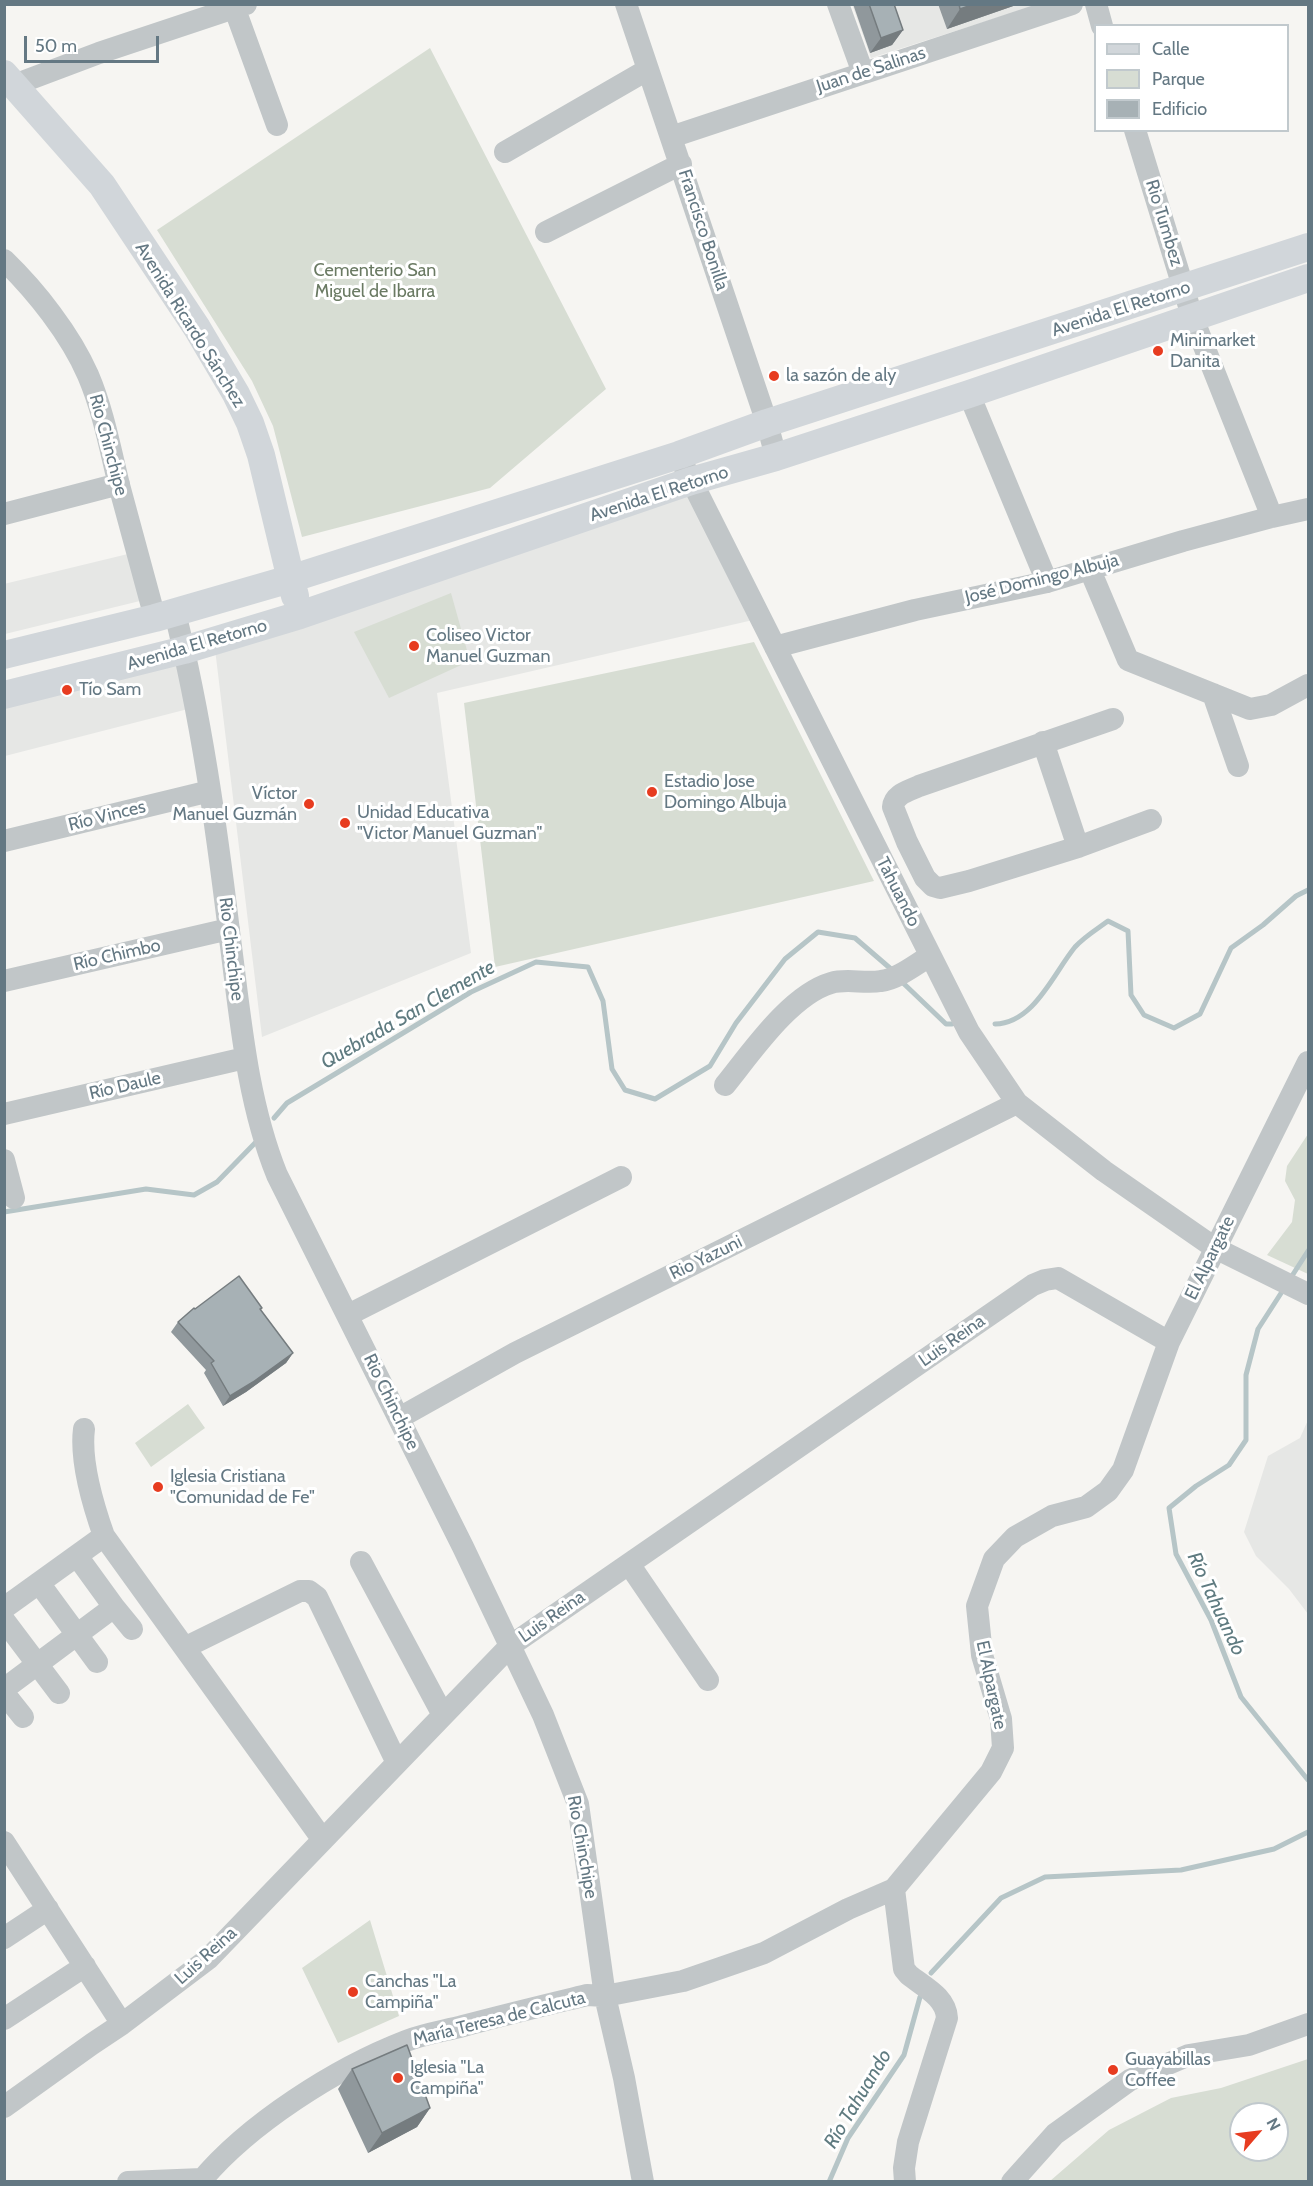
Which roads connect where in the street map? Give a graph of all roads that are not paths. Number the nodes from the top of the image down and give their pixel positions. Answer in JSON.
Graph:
{"nodes":[{"id":1,"x":626,"y":4,"type":"edge"},
{"id":2,"x":838,"y":4,"type":"edge"},
{"id":3,"x":1072,"y":4,"type":"edge"},
{"id":4,"x":1096,"y":4,"type":"edge"},
{"id":5,"x":238,"y":6,"type":"edge"},
{"id":6,"x":1101,"y":24,"type":"edge"},
{"id":7,"x":647,"y":70,"type":"junction"},
{"id":8,"x":863,"y":73,"type":"junction"},
{"id":9,"x":9,"y":79,"type":"edge"},
{"id":10,"x":277,"y":125,"type":"dead end"},
{"id":11,"x":1136,"y":132,"type":"edge"},
{"id":12,"x":671,"y":137,"type":"junction"},
{"id":13,"x":505,"y":152,"type":"dead end"},
{"id":14,"x":681,"y":164,"type":"junction"},
{"id":15,"x":546,"y":232,"type":"dead end"},
{"id":16,"x":1308,"y":247,"type":"edge"},
{"id":17,"x":4,"y":260,"type":"edge"},
{"id":18,"x":1308,"y":278,"type":"edge"},
{"id":19,"x":1184,"y":288,"type":"junction"},
{"id":20,"x":1192,"y":316,"type":"junction"},
{"id":21,"x":969,"y":394,"type":"junction"},
{"id":22,"x":767,"y":423,"type":"junction"},
{"id":23,"x":679,"y":455,"type":"junction"},
{"id":24,"x":776,"y":457,"type":"junction"},
{"id":25,"x":691,"y":481,"type":"junction"},
{"id":26,"x":119,"y":484,"type":"junction"},
{"id":27,"x":1308,"y":509,"type":"edge"},
{"id":28,"x":4,"y":514,"type":"edge"},
{"id":29,"x":1272,"y":517,"type":"junction"},
{"id":30,"x":1090,"y":570,"type":"junction"},
{"id":31,"x":290,"y":579,"type":"junction"},
{"id":32,"x":1047,"y":582,"type":"junction"},
{"id":33,"x":300,"y":615,"type":"junction"},
{"id":34,"x":165,"y":616,"type":"junction"},
{"id":35,"x":775,"y":647,"type":"junction"},
{"id":36,"x":184,"y":650,"type":"junction"},
{"id":37,"x":4,"y":655,"type":"edge"},
{"id":38,"x":1308,"y":686,"type":"edge"},
{"id":39,"x":1213,"y":694,"type":"junction"},
{"id":40,"x":4,"y":695,"type":"edge"},
{"id":41,"x":1113,"y":719,"type":"dead end"},
{"id":42,"x":1043,"y":742,"type":"junction"},
{"id":43,"x":1238,"y":766,"type":"dead end"},
{"id":44,"x":210,"y":791,"type":"junction"},
{"id":45,"x":1151,"y":820,"type":"dead end"},
{"id":46,"x":4,"y":841,"type":"edge"},
{"id":47,"x":907,"y":842,"type":"junction"},
{"id":48,"x":1077,"y":847,"type":"junction"},
{"id":49,"x":880,"y":856,"type":"junction"},
{"id":50,"x":229,"y":929,"type":"junction"},
{"id":51,"x":930,"y":956,"type":"junction"},
{"id":52,"x":4,"y":981,"type":"edge"},
{"id":53,"x":245,"y":1058,"type":"junction"},
{"id":54,"x":1308,"y":1062,"type":"edge"},
{"id":55,"x":725,"y":1085,"type":"dead end"},
{"id":56,"x":1017,"y":1103,"type":"junction"},
{"id":57,"x":4,"y":1114,"type":"edge"},
{"id":58,"x":4,"y":1160,"type":"edge"},
{"id":59,"x":621,"y":1176,"type":"dead end"},
{"id":60,"x":14,"y":1198,"type":"dead end"},
{"id":61,"x":1222,"y":1251,"type":"junction"},
{"id":62,"x":1308,"y":1294,"type":"edge"},
{"id":63,"x":348,"y":1315,"type":"junction"},
{"id":64,"x":1169,"y":1342,"type":"junction"},
{"id":65,"x":399,"y":1418,"type":"junction"},
{"id":66,"x":84,"y":1429,"type":"dead end"},
{"id":67,"x":104,"y":1536,"type":"junction"},
{"id":68,"x":77,"y":1556,"type":"junction"},
{"id":69,"x":361,"y":1562,"type":"dead end"},
{"id":70,"x":629,"y":1564,"type":"junction"},
{"id":71,"x":39,"y":1583,"type":"junction"},
{"id":72,"x":114,"y":1607,"type":"junction"},
{"id":73,"x":4,"y":1608,"type":"edge"},
{"id":74,"x":4,"y":1620,"type":"edge"},
{"id":75,"x":132,"y":1629,"type":"dead end"},
{"id":76,"x":77,"y":1635,"type":"junction"},
{"id":77,"x":510,"y":1646,"type":"junction"},
{"id":78,"x":186,"y":1647,"type":"junction"},
{"id":79,"x":97,"y":1662,"type":"dead end"},
{"id":80,"x":38,"y":1664,"type":"junction"},
{"id":81,"x":708,"y":1680,"type":"dead end"},
{"id":82,"x":4,"y":1691,"type":"edge"},
{"id":83,"x":58,"y":1693,"type":"dead end"},
{"id":84,"x":443,"y":1715,"type":"junction"},
{"id":85,"x":23,"y":1717,"type":"dead end"},
{"id":86,"x":397,"y":1763,"type":"junction"},
{"id":87,"x":323,"y":1840,"type":"junction"},
{"id":88,"x":8,"y":1853,"type":"edge"},
{"id":89,"x":894,"y":1889,"type":"junction"},
{"id":90,"x":48,"y":1909,"type":"junction"},
{"id":91,"x":4,"y":1938,"type":"edge"},
{"id":92,"x":85,"y":1966,"type":"junction"},
{"id":93,"x":605,"y":1996,"type":"junction"},
{"id":94,"x":4,"y":2019,"type":"edge"},
{"id":95,"x":122,"y":2024,"type":"junction"},
{"id":96,"x":1308,"y":2024,"type":"edge"},
{"id":97,"x":4,"y":2108,"type":"edge"},
{"id":98,"x":201,"y":2180,"type":"edge"},
{"id":99,"x":128,"y":2181,"type":"edge"},
{"id":100,"x":643,"y":2181,"type":"edge"},
{"id":101,"x":905,"y":2181,"type":"edge"},
{"id":102,"x":1012,"y":2181,"type":"edge"}],
"edges":[{"from":1,"to":7,"type":"street","name":"Francisco Bonilla"},
{"from":2,"to":8,"type":"street"},
{"from":3,"to":8,"type":"street","name":"Juan de Salinas"},
{"from":4,"to":6,"type":"street"},
{"from":5,"to":9,"type":"street"},
{"from":5,"to":10,"type":"street"},
{"from":7,"to":12,"type":"street","name":"Francisco Bonilla"},
{"from":7,"to":13,"type":"street"},
{"from":8,"to":12,"type":"street","name":"Juan de Salinas"},
{"from":9,"to":31,"type":"main road","name":"Avenida Ricardo Sánchez"},
{"from":11,"to":19,"type":"street","name":"Rio Tumbez"},
{"from":12,"to":14,"type":"street","name":"Francisco Bonilla"},
{"from":14,"to":15,"type":"street"},
{"from":14,"to":22,"type":"street","name":"Francisco Bonilla"},
{"from":16,"to":19,"type":"main road","name":"Avenida El Retorno"},
{"from":17,"to":26,"type":"street","name":"Rio Chinchipe"},
{"from":18,"to":20,"type":"main road","name":"Avenida El Retorno"},
{"from":19,"to":20,"type":"street","name":"Rio Tumbez"},
{"from":19,"to":22,"type":"main road","name":"Avenida El Retorno"},
{"from":20,"to":21,"type":"main road","name":"Avenida El Retorno"},
{"from":20,"to":29,"type":"street","name":"Rio Tumbez"},
{"from":21,"to":24,"type":"main road","name":"Avenida El Retorno"},
{"from":21,"to":32,"type":"street"},
{"from":22,"to":23,"type":"main road","name":"Avenida El Retorno"},
{"from":22,"to":24,"type":"street","name":"Francisco Bonilla"},
{"from":23,"to":25,"type":"street","name":"Tahuando"},
{"from":23,"to":31,"type":"main road","name":"Avenida El Retorno"},
{"from":24,"to":25,"type":"main road","name":"Avenida El Retorno"},
{"from":25,"to":33,"type":"main road","name":"Avenida El Retorno"},
{"from":25,"to":35,"type":"street","name":"Tahuando"},
{"from":26,"to":28,"type":"street"},
{"from":26,"to":34,"type":"street","name":"Rio Chinchipe"},
{"from":27,"to":29,"type":"street","name":"José Domingo Albuja"},
{"from":29,"to":30,"type":"street","name":"José Domingo Albuja"},
{"from":30,"to":32,"type":"street","name":"José Domingo Albuja"},
{"from":30,"to":39,"type":"street"},
{"from":31,"to":33,"type":"main road","name":"Avenida Ricardo Sánchez"},
{"from":31,"to":34,"type":"main road","name":"Avenida El Retorno"},
{"from":32,"to":35,"type":"street","name":"José Domingo Albuja"},
{"from":33,"to":36,"type":"main road","name":"Avenida El Retorno"},
{"from":34,"to":36,"type":"street","name":"Rio Chinchipe"},
{"from":34,"to":37,"type":"main road","name":"Avenida El Retorno"},
{"from":35,"to":49,"type":"street","name":"Tahuando"},
{"from":36,"to":40,"type":"main road","name":"Avenida El Retorno"},
{"from":36,"to":44,"type":"street","name":"Rio Chinchipe"},
{"from":38,"to":39,"type":"street"},
{"from":39,"to":43,"type":"street"},
{"from":41,"to":42,"type":"street"},
{"from":42,"to":47,"type":"street"},
{"from":42,"to":48,"type":"street"},
{"from":44,"to":46,"type":"street","name":"Río Vinces"},
{"from":44,"to":50,"type":"street","name":"Rio Chinchipe"},
{"from":45,"to":48,"type":"street"},
{"from":47,"to":48,"type":"street"},
{"from":47,"to":49,"type":"street"},
{"from":49,"to":51,"type":"street","name":"Tahuando"},
{"from":50,"to":52,"type":"street","name":"Río Chimbo"},
{"from":50,"to":53,"type":"street","name":"Rio Chinchipe"},
{"from":51,"to":55,"type":"street"},
{"from":51,"to":56,"type":"street","name":"Tahuando"},
{"from":53,"to":57,"type":"street","name":"Río Daule"},
{"from":53,"to":63,"type":"street","name":"Rio Chinchipe"},
{"from":54,"to":61,"type":"street","name":"El Alpargate"},
{"from":56,"to":61,"type":"street","name":"Tahuando"},
{"from":56,"to":65,"type":"street","name":"Rio Yazuni"},
{"from":58,"to":60,"type":"street"},
{"from":59,"to":63,"type":"street"},
{"from":61,"to":62,"type":"street","name":"Tahuando"},
{"from":61,"to":64,"type":"street","name":"El Alpargate"},
{"from":63,"to":65,"type":"street","name":"Rio Chinchipe"},
{"from":64,"to":70,"type":"street","name":"Luis Reina"},
{"from":64,"to":89,"type":"street","name":"El Alpargate"},
{"from":65,"to":77,"type":"street","name":"Rio Chinchipe"},
{"from":66,"to":67,"type":"street"},
{"from":67,"to":68,"type":"street"},
{"from":67,"to":78,"type":"street"},
{"from":68,"to":71,"type":"street"},
{"from":68,"to":72,"type":"street"},
{"from":69,"to":84,"type":"street"},
{"from":70,"to":77,"type":"street","name":"Luis Reina"},
{"from":70,"to":81,"type":"street"},
{"from":71,"to":73,"type":"street"},
{"from":71,"to":76,"type":"street"},
{"from":72,"to":75,"type":"street"},
{"from":72,"to":76,"type":"street"},
{"from":74,"to":80,"type":"street"},
{"from":76,"to":79,"type":"street"},
{"from":76,"to":80,"type":"street"},
{"from":77,"to":84,"type":"street","name":"Luis Reina"},
{"from":77,"to":93,"type":"street","name":"Rio Chinchipe"},
{"from":78,"to":86,"type":"street"},
{"from":78,"to":87,"type":"street"},
{"from":80,"to":82,"type":"street"},
{"from":80,"to":83,"type":"street"},
{"from":82,"to":85,"type":"street"},
{"from":84,"to":86,"type":"street","name":"Luis Reina"},
{"from":86,"to":87,"type":"street","name":"Luis Reina"},
{"from":87,"to":95,"type":"street","name":"Luis Reina"},
{"from":88,"to":90,"type":"street"},
{"from":89,"to":93,"type":"street","name":"María Teresa de Calcuta"},
{"from":89,"to":101,"type":"street"},
{"from":90,"to":91,"type":"street"},
{"from":90,"to":92,"type":"street"},
{"from":92,"to":94,"type":"street"},
{"from":92,"to":95,"type":"street"},
{"from":93,"to":98,"type":"street","name":"María Teresa de Calcuta"},
{"from":93,"to":100,"type":"street","name":"Rio Chinchipe"},
{"from":95,"to":97,"type":"street","name":"Luis Reina"},
{"from":96,"to":102,"type":"street"},
{"from":98,"to":99,"type":"street"}]}
